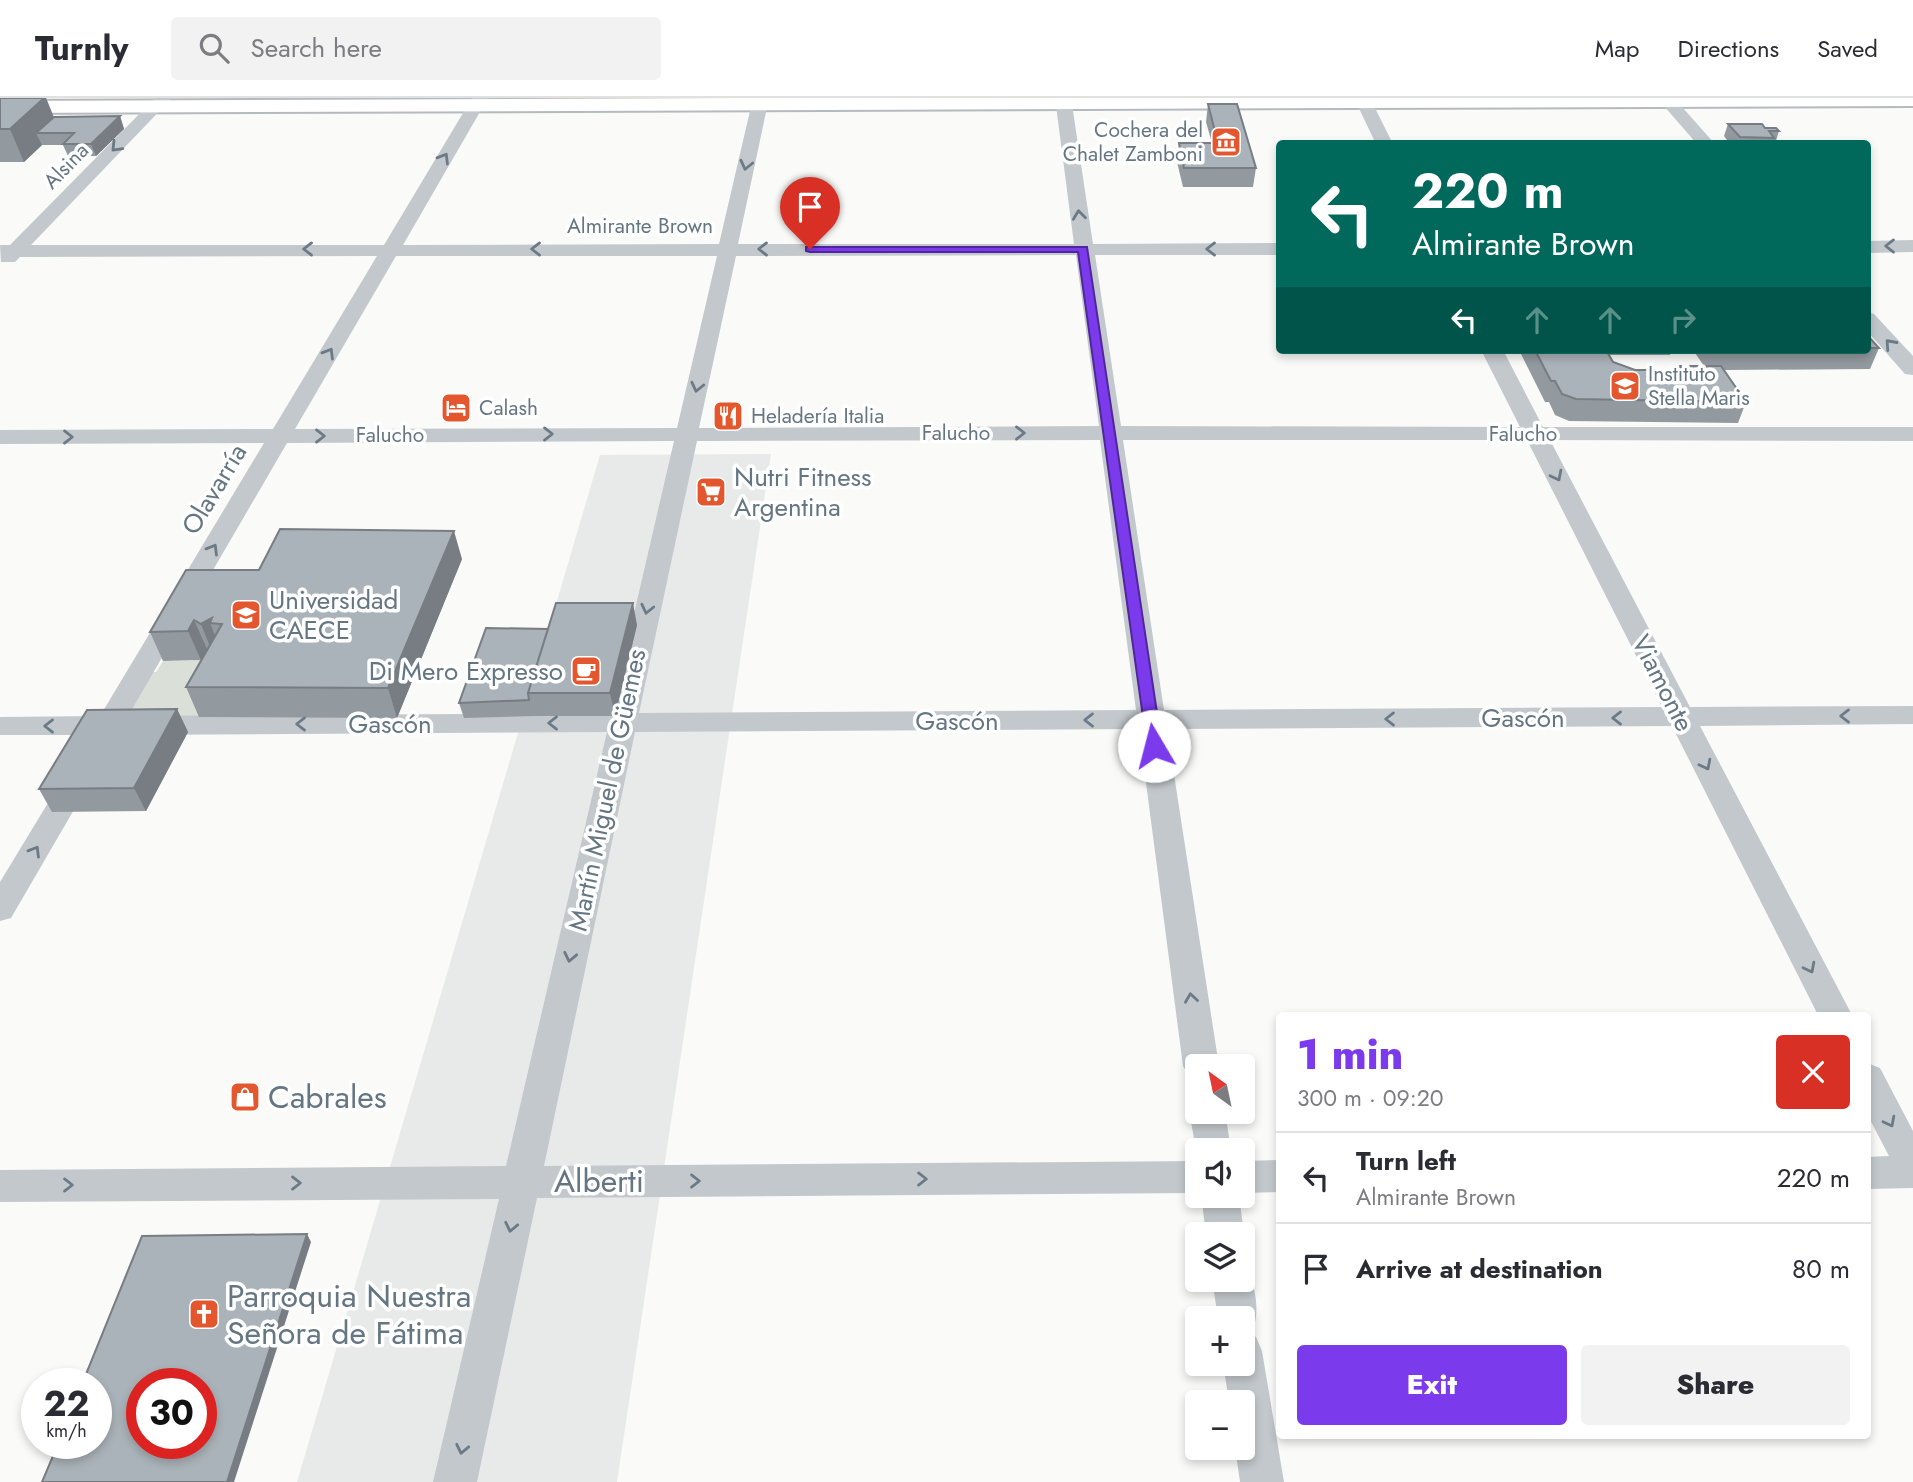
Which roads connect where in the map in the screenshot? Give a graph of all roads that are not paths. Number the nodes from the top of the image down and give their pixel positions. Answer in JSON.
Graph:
{"nodes":[{"id":1,"x":1363,"y":100,"type":"edge"},
{"id":2,"x":1666,"y":100,"type":"edge"},
{"id":3,"x":1913,"y":100,"type":"edge"},
{"id":4,"x":760,"y":101,"type":"edge"},
{"id":5,"x":1064,"y":101,"type":"edge"},
{"id":6,"x":160,"y":102,"type":"edge"},
{"id":7,"x":477,"y":102,"type":"edge"},
{"id":8,"x":0,"y":107,"type":"edge"},
{"id":9,"x":1383,"y":140,"type":"edge"},
{"id":10,"x":1703,"y":140,"type":"edge"},
{"id":11,"x":1913,"y":246,"type":"edge"},
{"id":12,"x":1871,"y":247,"type":"edge"},
{"id":13,"x":390,"y":249,"type":"junction"},
{"id":14,"x":727,"y":249,"type":"junction"},
{"id":15,"x":1083,"y":249,"type":"junction"},
{"id":16,"x":1276,"y":249,"type":"edge"},
{"id":17,"x":7,"y":251,"type":"edge"},
{"id":18,"x":0,"y":266,"type":"edge"},
{"id":19,"x":1871,"y":322,"type":"edge"},
{"id":20,"x":1494,"y":354,"type":"edge"},
{"id":21,"x":1913,"y":369,"type":"edge"},
{"id":22,"x":1109,"y":433,"type":"junction"},
{"id":23,"x":1535,"y":433,"type":"junction"},
{"id":24,"x":686,"y":434,"type":"junction"},
{"id":25,"x":1913,"y":434,"type":"edge"},
{"id":26,"x":280,"y":436,"type":"junction"},
{"id":27,"x":0,"y":437,"type":"edge"},
{"id":28,"x":1913,"y":715,"type":"edge"},
{"id":29,"x":1681,"y":717,"type":"junction"},
{"id":30,"x":1150,"y":720,"type":"junction"},
{"id":31,"x":622,"y":723,"type":"junction"},
{"id":32,"x":0,"y":726,"type":"edge"},
{"id":33,"x":109,"y":726,"type":"junction"},
{"id":34,"x":0,"y":909,"type":"edge"},
{"id":35,"x":1833,"y":1012,"type":"edge"},
{"id":36,"x":1199,"y":1054,"type":"edge"},
{"id":37,"x":1871,"y":1086,"type":"edge"},
{"id":38,"x":1913,"y":1167,"type":"edge"},
{"id":39,"x":1871,"y":1172,"type":"edge"},
{"id":40,"x":1913,"y":1172,"type":"edge"},
{"id":41,"x":1276,"y":1176,"type":"edge"},
{"id":42,"x":1185,"y":1177,"type":"edge"},
{"id":43,"x":1255,"y":1177,"type":"edge"},
{"id":44,"x":521,"y":1182,"type":"junction"},
{"id":45,"x":0,"y":1185,"type":"edge"},
{"id":46,"x":1246,"y":1376,"type":"edge"},
{"id":47,"x":455,"y":1482,"type":"edge"},
{"id":48,"x":1262,"y":1482,"type":"edge"}],
"edges":[{"from":1,"to":2,"type":"main road"},
{"from":1,"to":5,"type":"main road"},
{"from":1,"to":9,"type":"street"},
{"from":2,"to":3,"type":"main road"},
{"from":2,"to":10,"type":"street"},
{"from":4,"to":5,"type":"main road"},
{"from":4,"to":7,"type":"main road"},
{"from":4,"to":14,"type":"street","name":"Martín Miguel de Güemes","one_way":true},
{"from":15,"to":5,"type":"street","one_way":true},
{"from":6,"to":7,"type":"main road"},
{"from":6,"to":8,"type":"main road"},
{"from":6,"to":17,"type":"street","name":"Alsina","one_way":true},
{"from":13,"to":7,"type":"street","name":"Olavarría","one_way":true},
{"from":11,"to":12,"type":"street","one_way":true},
{"from":14,"to":13,"type":"street","name":"Almirante Brown","one_way":true},
{"from":13,"to":17,"type":"street","name":"Almirante Brown","one_way":true},
{"from":26,"to":13,"type":"street","name":"Olavarría","one_way":true},
{"from":15,"to":14,"type":"street","name":"Almirante Brown","one_way":true},
{"from":14,"to":24,"type":"street","name":"Martín Miguel de Güemes","one_way":true},
{"from":16,"to":15,"type":"street","name":"Almirante Brown","one_way":true},
{"from":15,"to":22,"type":"street"},
{"from":17,"to":18,"type":"street","name":"Alsina"},
{"from":21,"to":19,"type":"street","one_way":true},
{"from":20,"to":23,"type":"street","name":"Viamonte"},
{"from":22,"to":23,"type":"street","name":"Falucho"},
{"from":24,"to":22,"type":"street","name":"Falucho","one_way":true},
{"from":22,"to":30,"type":"street"},
{"from":23,"to":25,"type":"street","name":"Falucho"},
{"from":23,"to":29,"type":"street","name":"Viamonte","one_way":true},
{"from":26,"to":24,"type":"street","name":"Falucho","one_way":true},
{"from":24,"to":31,"type":"street","name":"Martín Miguel de Güemes","one_way":true},
{"from":27,"to":26,"type":"street","name":"Falucho","one_way":true},
{"from":33,"to":26,"type":"street","name":"Olavarría","one_way":true},
{"from":28,"to":29,"type":"street","name":"Gascón","one_way":true},
{"from":29,"to":30,"type":"street","name":"Gascón","one_way":true},
{"from":29,"to":35,"type":"street","name":"Viamonte","one_way":true},
{"from":30,"to":31,"type":"street","name":"Gascón","one_way":true},
{"from":36,"to":30,"type":"street","one_way":true},
{"from":31,"to":33,"type":"street","name":"Gascón","one_way":true},
{"from":31,"to":44,"type":"street","name":"Martín Miguel de Güemes","one_way":true},
{"from":33,"to":32,"type":"street","name":"Gascón","one_way":true},
{"from":34,"to":33,"type":"street","name":"Olavarría","one_way":true},
{"from":37,"to":38,"type":"street","one_way":true},
{"from":39,"to":40,"type":"street"},
{"from":41,"to":43,"type":"street"},
{"from":44,"to":42,"type":"street","name":"Alberti","one_way":true},
{"from":45,"to":44,"type":"street","name":"Alberti","one_way":true},
{"from":44,"to":47,"type":"street","name":"Martín Miguel de Güemes","one_way":true},
{"from":46,"to":48,"type":"street"}]}
